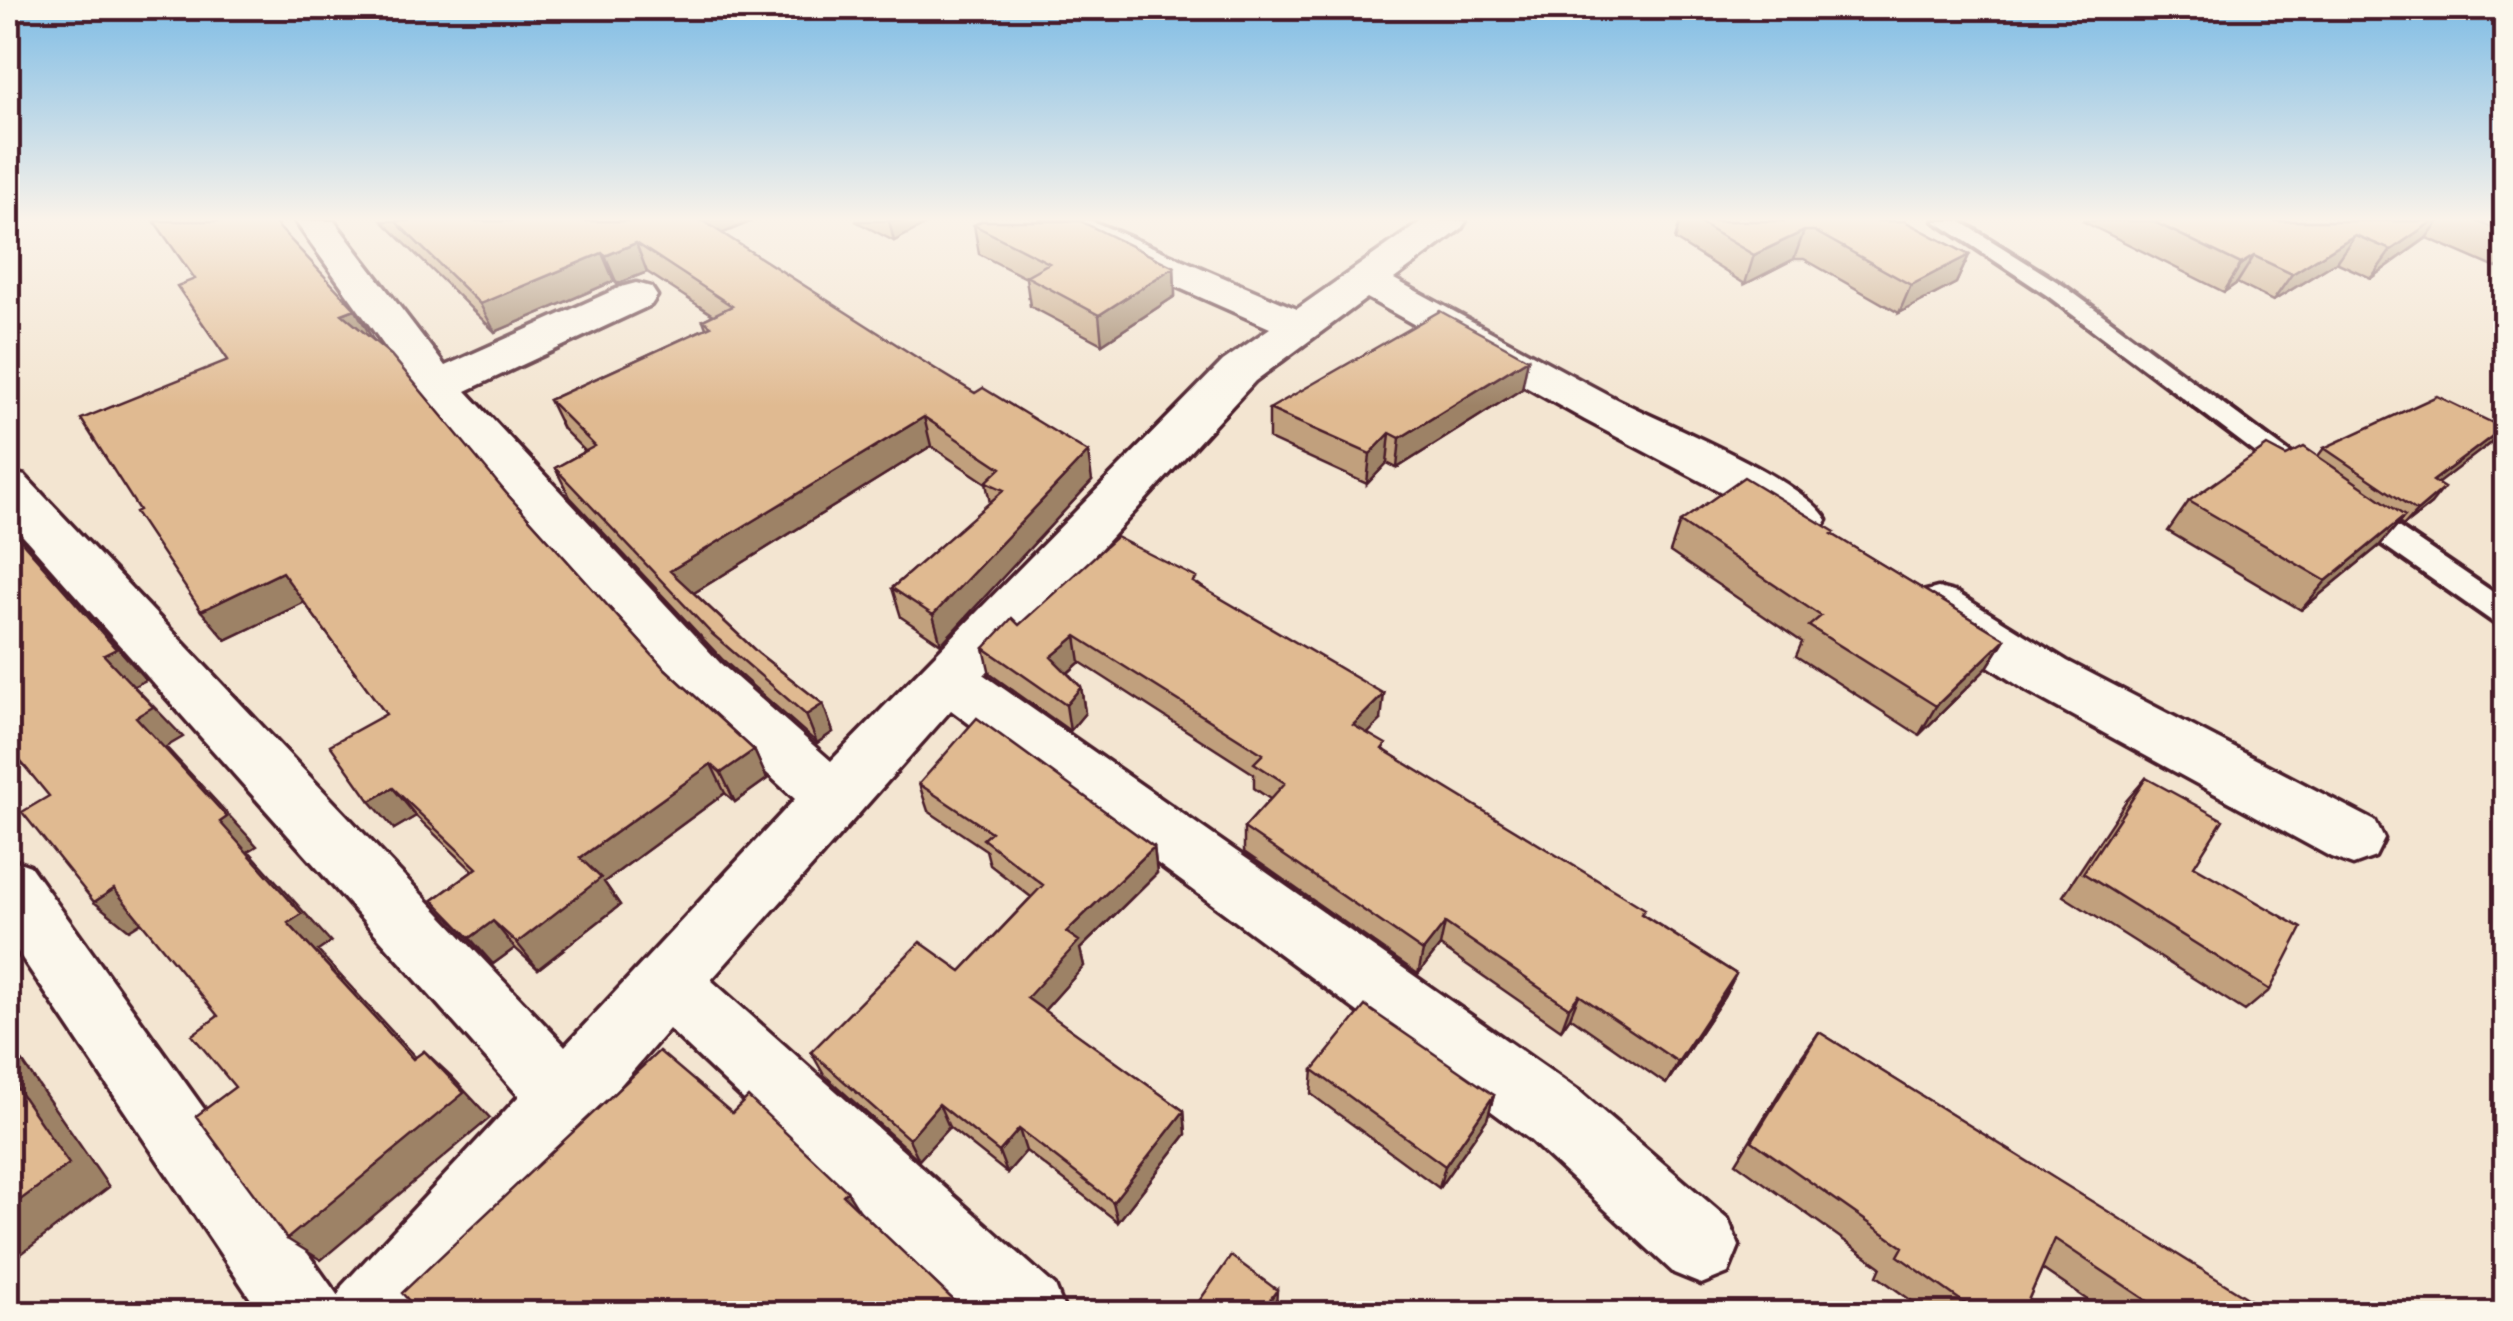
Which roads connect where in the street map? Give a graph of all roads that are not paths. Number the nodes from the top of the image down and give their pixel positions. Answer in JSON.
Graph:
{"nodes":[{"id":1,"x":360,"y":283,"type":"edge"},
{"id":2,"x":1202,"y":283,"type":"edge"},
{"id":3,"x":1364,"y":283,"type":"edge"},
{"id":4,"x":1373,"y":283,"type":"edge"},
{"id":5,"x":2043,"y":283,"type":"edge"},
{"id":6,"x":636,"y":296,"type":"dead end"},
{"id":7,"x":1300,"y":326,"type":"junction"},
{"id":8,"x":437,"y":387,"type":"junction"},
{"id":9,"x":8,"y":488,"type":"edge"},
{"id":10,"x":1840,"y":544,"type":"edge"},
{"id":11,"x":1902,"y":584,"type":"edge"},
{"id":12,"x":2506,"y":616,"type":"edge"},
{"id":13,"x":947,"y":678,"type":"junction"},
{"id":14,"x":833,"y":798,"type":"junction"},
{"id":15,"x":2354,"y":840,"type":"dead end"},
{"id":16,"x":8,"y":885,"type":"edge"},
{"id":17,"x":667,"y":983,"type":"junction"},
{"id":18,"x":565,"y":1096,"type":"junction"},
{"id":19,"x":1701,"y":1246,"type":"dead end"},
{"id":20,"x":306,"y":1314,"type":"edge"},
{"id":21,"x":370,"y":1314,"type":"edge"},
{"id":22,"x":1027,"y":1314,"type":"edge"}],
"edges":[{"from":1,"to":8,"type":"street"},
{"from":2,"to":7,"type":"street"},
{"from":3,"to":7,"type":"street"},
{"from":4,"to":10,"type":"street"},
{"from":5,"to":12,"type":"lane"},
{"from":6,"to":8,"type":"street"},
{"from":7,"to":13,"type":"street"},
{"from":8,"to":14,"type":"street"},
{"from":9,"to":18,"type":"street"},
{"from":11,"to":15,"type":"street"},
{"from":13,"to":14,"type":"street"},
{"from":13,"to":19,"type":"street"},
{"from":14,"to":17,"type":"street"},
{"from":16,"to":20,"type":"street"},
{"from":17,"to":18,"type":"street"},
{"from":17,"to":22,"type":"street"},
{"from":18,"to":21,"type":"street"}]}
